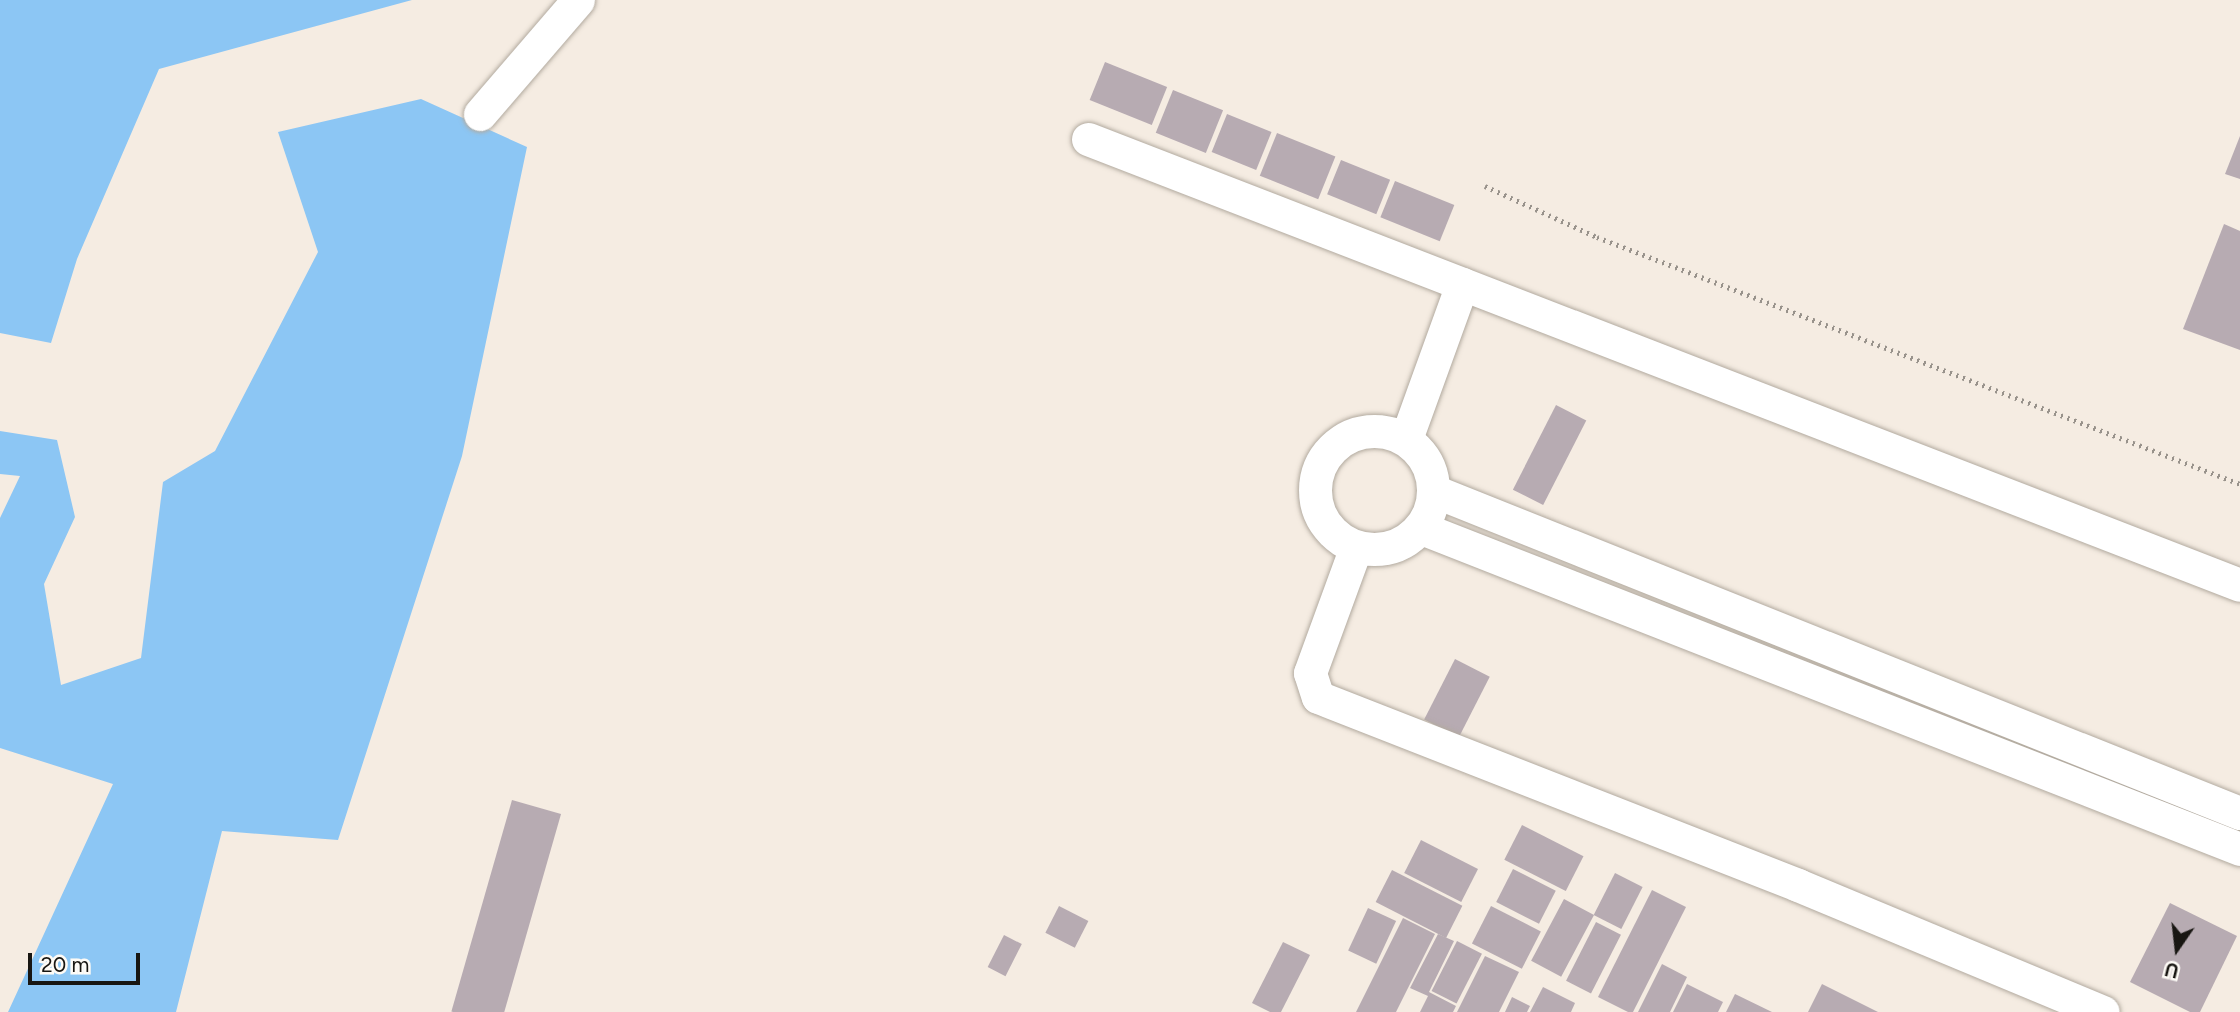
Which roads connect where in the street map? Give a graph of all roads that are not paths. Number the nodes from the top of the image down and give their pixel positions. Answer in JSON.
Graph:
{"nodes":[{"id":1,"x":578,"y":0,"type":"edge"},
{"id":2,"x":480,"y":114,"type":"dead end"},
{"id":3,"x":1088,"y":139,"type":"dead end"},
{"id":4,"x":1462,"y":284,"type":"junction"},
{"id":5,"x":1406,"y":439,"type":"junction"},
{"id":6,"x":1434,"y":491,"type":"junction"},
{"id":7,"x":1421,"y":528,"type":"junction"},
{"id":8,"x":1356,"y":547,"type":"junction"},
{"id":9,"x":2240,"y":585,"type":"edge"},
{"id":10,"x":2240,"y":813,"type":"edge"},
{"id":11,"x":2240,"y":849,"type":"edge"},
{"id":12,"x":2103,"y":1012,"type":"edge"}],
"edges":[{"from":1,"to":2,"type":"street"},
{"from":3,"to":4,"type":"street"},
{"from":4,"to":5,"type":"street"},
{"from":4,"to":9,"type":"street"},
{"from":5,"to":6,"type":"street"},
{"from":5,"to":8,"type":"street"},
{"from":6,"to":7,"type":"street"},
{"from":6,"to":10,"type":"street"},
{"from":7,"to":8,"type":"street"},
{"from":7,"to":11,"type":"street"},
{"from":8,"to":12,"type":"street"}]}
